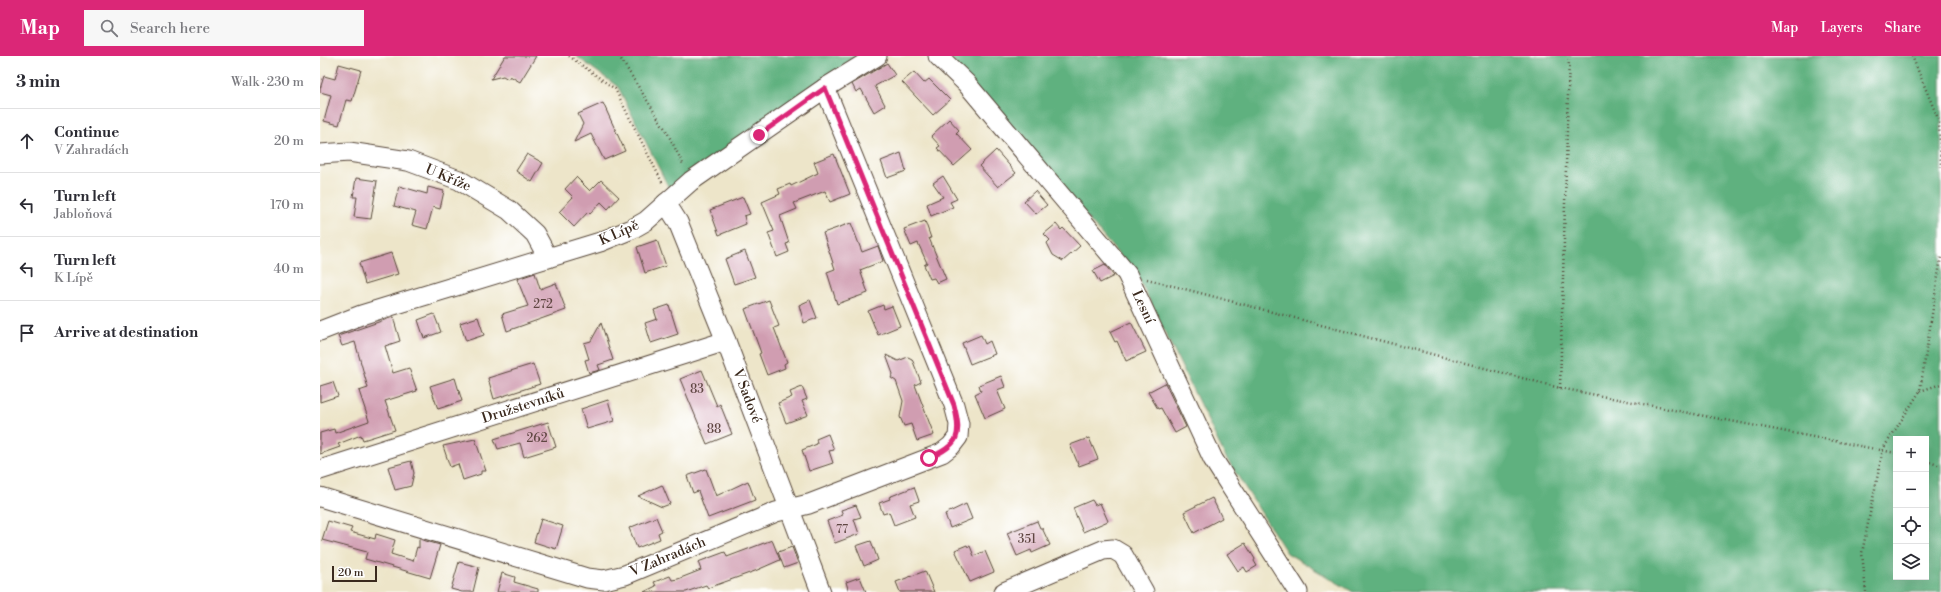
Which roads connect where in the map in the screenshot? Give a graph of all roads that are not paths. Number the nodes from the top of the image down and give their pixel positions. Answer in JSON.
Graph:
{"nodes":[{"id":1,"x":878,"y":56,"type":"edge"},
{"id":2,"x":938,"y":56,"type":"edge"},
{"id":3,"x":825,"y":88,"type":"junction"},
{"id":4,"x":320,"y":154,"type":"edge"},
{"id":5,"x":668,"y":201,"type":"junction"},
{"id":6,"x":548,"y":258,"type":"junction"},
{"id":7,"x":320,"y":331,"type":"edge"},
{"id":8,"x":726,"y":341,"type":"junction"},
{"id":9,"x":320,"y":470,"type":"edge"},
{"id":10,"x":320,"y":497,"type":"edge"},
{"id":11,"x":790,"y":508,"type":"junction"},
{"id":12,"x":821,"y":592,"type":"edge"},
{"id":13,"x":1004,"y":592,"type":"edge"},
{"id":14,"x":1144,"y":592,"type":"edge"},
{"id":15,"x":1298,"y":592,"type":"edge"}],
"edges":[{"from":1,"to":3,"type":"street","name":"K Lípě"},
{"from":2,"to":15,"type":"street","name":"Lesní"},
{"from":3,"to":5,"type":"street","name":"K Lípě"},
{"from":3,"to":11,"type":"street","name":"V Zahradách"},
{"from":4,"to":6,"type":"street","name":"U Kříže"},
{"from":5,"to":6,"type":"street","name":"K Lípě"},
{"from":5,"to":8,"type":"street","name":"V Sadové"},
{"from":6,"to":7,"type":"street","name":"K Lípě"},
{"from":8,"to":9,"type":"street","name":"Družstevníků"},
{"from":8,"to":11,"type":"street","name":"V Sadové"},
{"from":10,"to":11,"type":"street","name":"V Zahradách"},
{"from":11,"to":12,"type":"street","name":"V Sadové"},
{"from":13,"to":14,"type":"street"}]}
